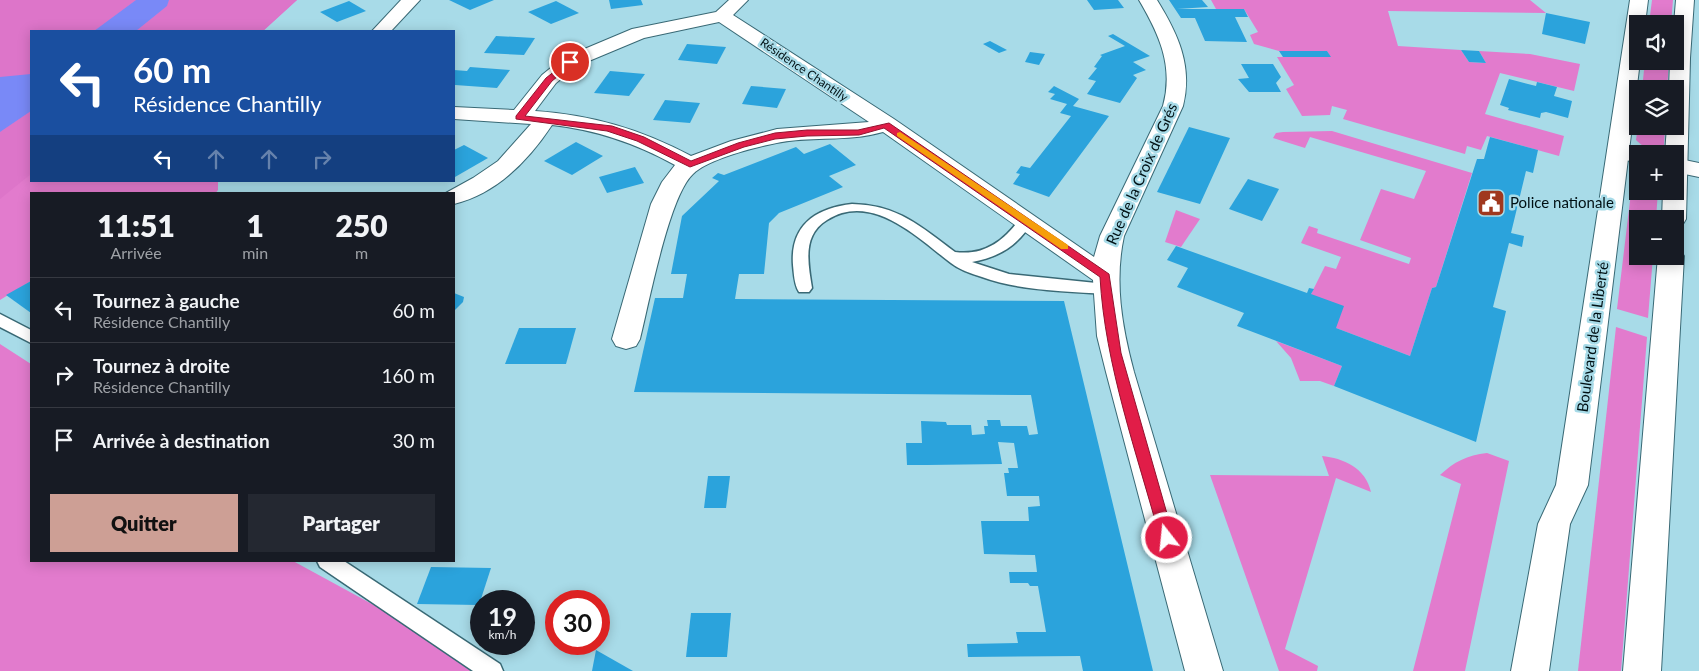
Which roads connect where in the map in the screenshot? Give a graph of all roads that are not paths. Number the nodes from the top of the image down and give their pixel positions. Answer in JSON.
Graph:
{"nodes":[{"id":1,"x":411,"y":0,"type":"edge"},
{"id":2,"x":738,"y":0,"type":"edge"},
{"id":3,"x":1148,"y":0,"type":"edge"},
{"id":4,"x":1639,"y":0,"type":"edge"},
{"id":5,"x":1685,"y":0,"type":"edge"},
{"id":6,"x":722,"y":16,"type":"junction"},
{"id":7,"x":382,"y":30,"type":"edge"},
{"id":8,"x":455,"y":113,"type":"edge"},
{"id":9,"x":519,"y":118,"type":"junction"},
{"id":10,"x":545,"y":119,"type":"junction"},
{"id":11,"x":886,"y":124,"type":"junction"},
{"id":12,"x":1677,"y":145,"type":"edge"},
{"id":13,"x":1628,"y":153,"type":"edge"},
{"id":14,"x":690,"y":164,"type":"junction"},
{"id":15,"x":1684,"y":167,"type":"edge"},
{"id":16,"x":1699,"y":170,"type":"edge"},
{"id":17,"x":455,"y":197,"type":"edge"},
{"id":18,"x":1026,"y":220,"type":"junction"},
{"id":19,"x":951,"y":256,"type":"junction"},
{"id":20,"x":1670,"y":265,"type":"edge"},
{"id":21,"x":1106,"y":282,"type":"junction"},
{"id":22,"x":804,"y":288,"type":"dead end"},
{"id":23,"x":0,"y":320,"type":"edge"},
{"id":24,"x":30,"y":336,"type":"edge"},
{"id":25,"x":626,"y":339,"type":"dead end"},
{"id":26,"x":328,"y":562,"type":"edge"},
{"id":27,"x":492,"y":671,"type":"edge"},
{"id":28,"x":1204,"y":671,"type":"edge"},
{"id":29,"x":1530,"y":671,"type":"edge"},
{"id":30,"x":1642,"y":671,"type":"edge"}],
"edges":[{"from":1,"to":7,"type":"street"},
{"from":2,"to":6,"type":"street"},
{"from":3,"to":21,"type":"street","name":"Rue de la Croix de Grés"},
{"from":4,"to":13,"type":"street","name":"Boulevard de la Liberté"},
{"from":5,"to":12,"type":"street"},
{"from":6,"to":9,"type":"street"},
{"from":6,"to":11,"type":"street","name":"Résidence Chantilly"},
{"from":8,"to":9,"type":"street"},
{"from":9,"to":10,"type":"street"},
{"from":10,"to":14,"type":"street"},
{"from":10,"to":17,"type":"street"},
{"from":11,"to":14,"type":"street"},
{"from":11,"to":18,"type":"street","name":"Résidence Chantilly"},
{"from":13,"to":29,"type":"street","name":"Boulevard de la Liberté"},
{"from":14,"to":25,"type":"street"},
{"from":15,"to":16,"type":"street"},
{"from":18,"to":19,"type":"lane"},
{"from":18,"to":21,"type":"street","name":"Résidence Chantilly"},
{"from":19,"to":21,"type":"lane"},
{"from":19,"to":22,"type":"lane"},
{"from":20,"to":30,"type":"street"},
{"from":21,"to":28,"type":"street","name":"Rue de la Croix de Grés"},
{"from":23,"to":24,"type":"lane"},
{"from":26,"to":27,"type":"lane"}]}
